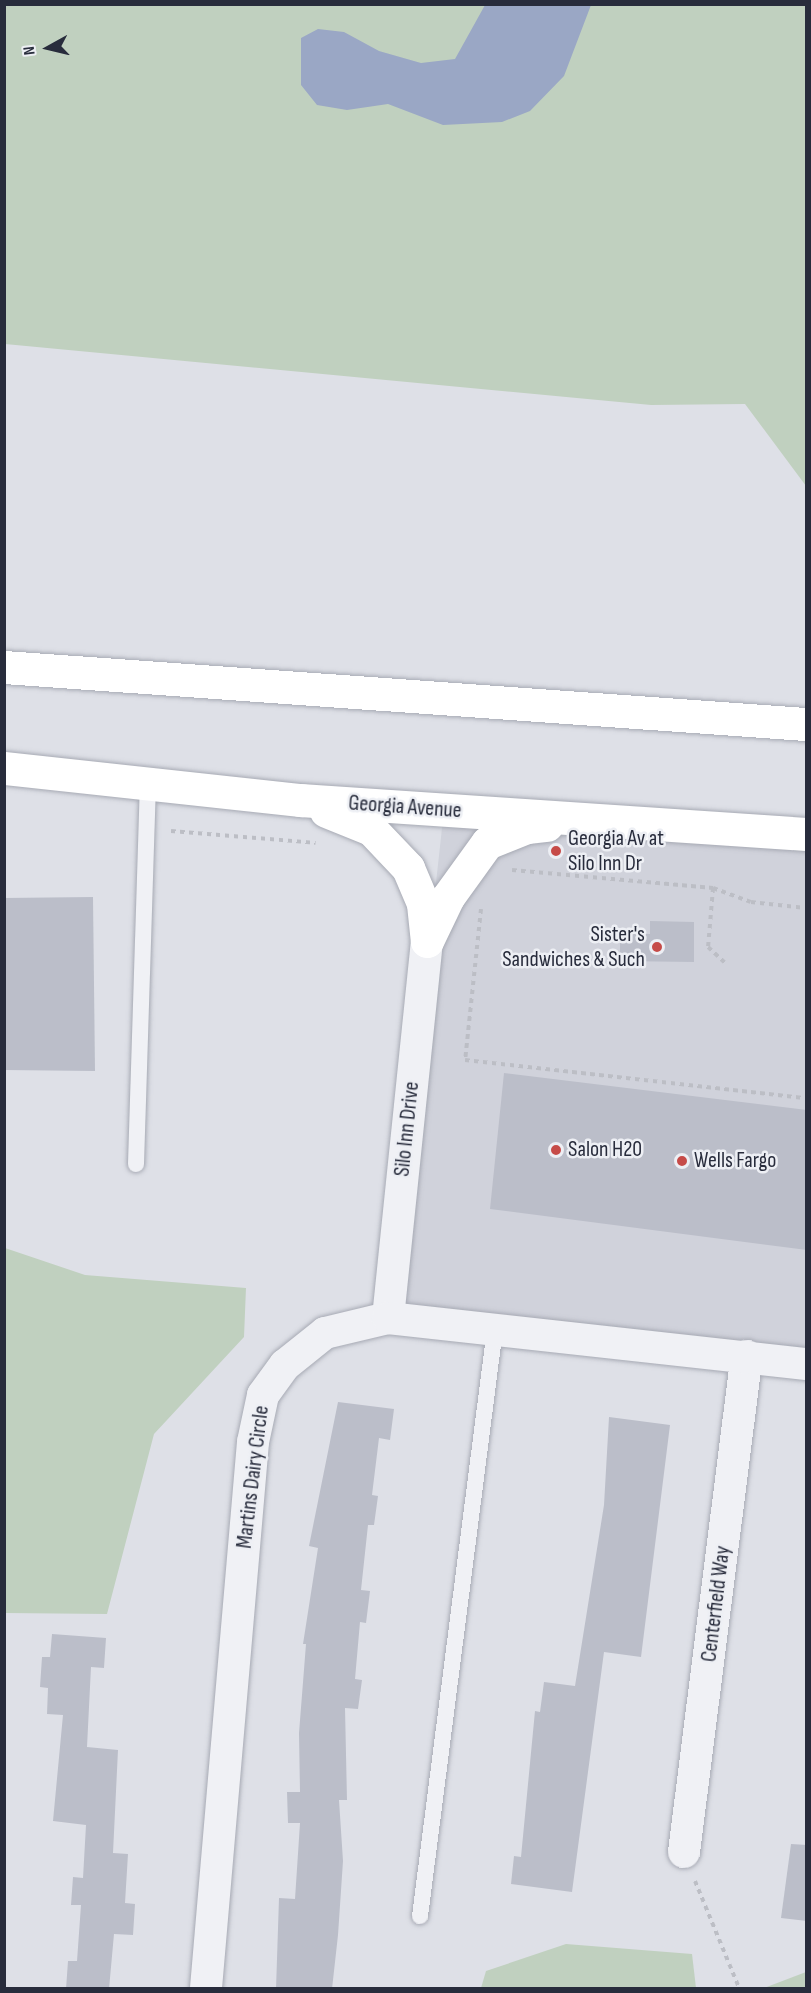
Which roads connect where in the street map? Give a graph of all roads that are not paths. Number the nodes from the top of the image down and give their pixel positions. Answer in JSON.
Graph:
{"nodes":[{"id":1,"x":4,"y":667,"type":"edge"},
{"id":2,"x":807,"y":724,"type":"edge"},
{"id":3,"x":4,"y":768,"type":"edge"},
{"id":4,"x":148,"y":781,"type":"junction"},
{"id":5,"x":300,"y":800,"type":"junction"},
{"id":6,"x":592,"y":820,"type":"junction"},
{"id":7,"x":807,"y":834,"type":"edge"},
{"id":8,"x":427,"y":941,"type":"junction"},
{"id":9,"x":136,"y":1164,"type":"dead end"},
{"id":10,"x":388,"y":1318,"type":"junction"},
{"id":11,"x":495,"y":1329,"type":"junction"},
{"id":12,"x":747,"y":1356,"type":"junction"},
{"id":13,"x":807,"y":1364,"type":"edge"},
{"id":14,"x":684,"y":1852,"type":"road end"},
{"id":15,"x":420,"y":1916,"type":"dead end"},
{"id":16,"x":206,"y":1989,"type":"edge"}],
"edges":[{"from":1,"to":2,"type":"main road"},
{"from":3,"to":4,"type":"main road","name":"Georgia Avenue"},
{"from":4,"to":5,"type":"main road","name":"Georgia Avenue"},
{"from":4,"to":9,"type":"lane"},
{"from":5,"to":6,"type":"main road","name":"Georgia Avenue"},
{"from":5,"to":8,"type":"main road"},
{"from":6,"to":7,"type":"main road","name":"Georgia Avenue"},
{"from":6,"to":8,"type":"main road"},
{"from":8,"to":10,"type":"street","name":"Silo Inn Drive"},
{"from":10,"to":11,"type":"street","name":"Martins Dairy Circle"},
{"from":10,"to":16,"type":"street","name":"Martins Dairy Circle"},
{"from":11,"to":12,"type":"street","name":"Martins Dairy Circle"},
{"from":11,"to":15,"type":"lane"},
{"from":12,"to":13,"type":"street","name":"Martins Dairy Circle"},
{"from":12,"to":14,"type":"street","name":"Centerfield Way"}]}
